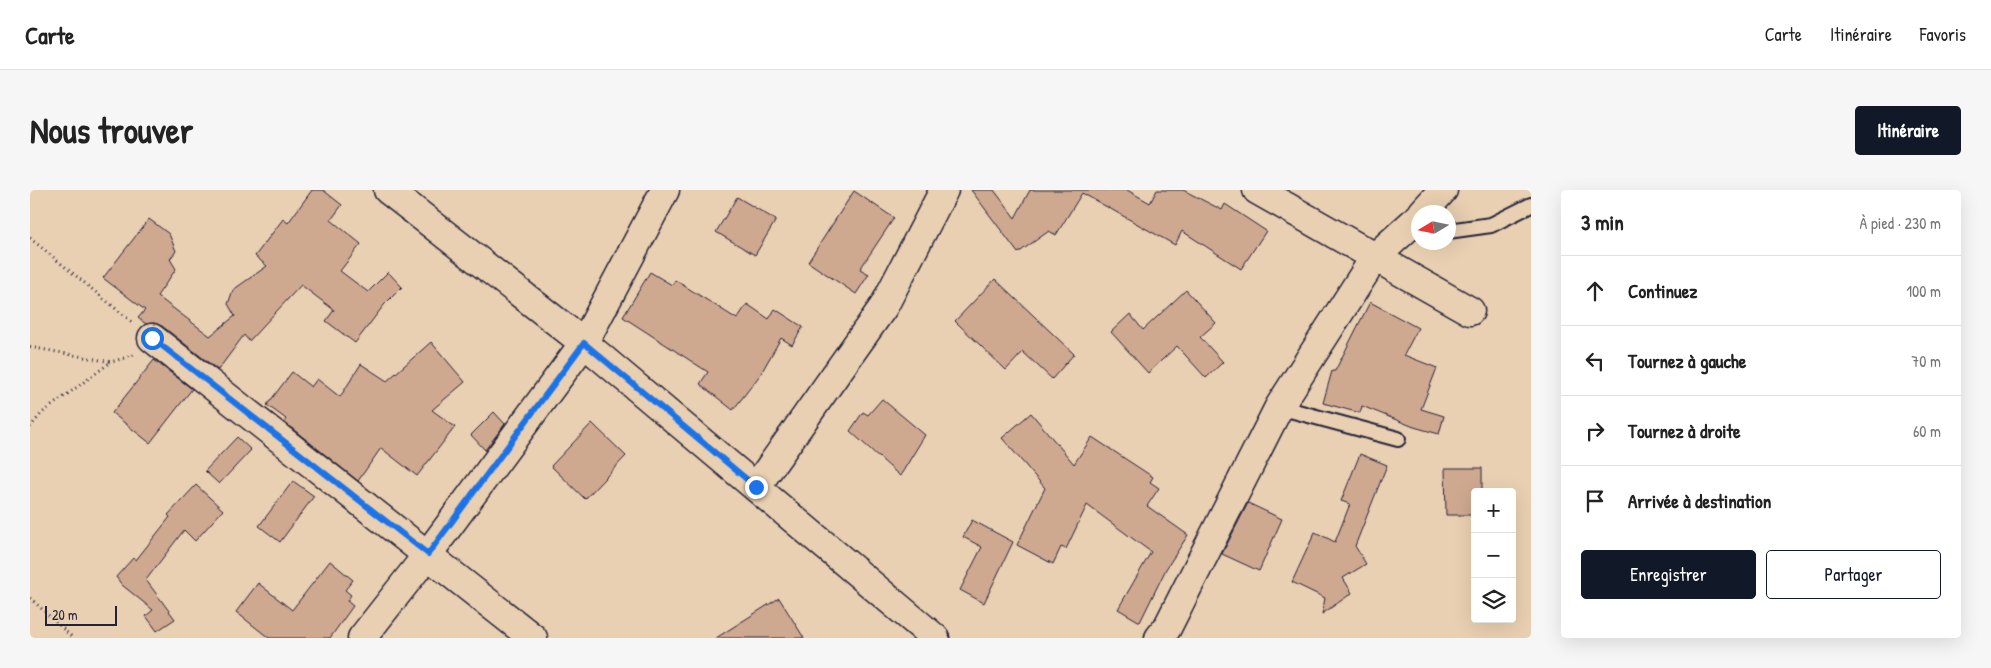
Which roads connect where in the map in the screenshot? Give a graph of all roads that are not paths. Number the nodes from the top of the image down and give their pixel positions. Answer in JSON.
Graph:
{"nodes":[{"id":1,"x":388,"y":190,"type":"edge"},
{"id":2,"x":665,"y":190,"type":"edge"},
{"id":3,"x":944,"y":190,"type":"edge"},
{"id":4,"x":1257,"y":190,"type":"edge"},
{"id":5,"x":1443,"y":190,"type":"edge"},
{"id":6,"x":1431,"y":205,"type":"edge"},
{"id":7,"x":1531,"y":205,"type":"edge"},
{"id":8,"x":1411,"y":228,"type":"edge"},
{"id":9,"x":1456,"y":230,"type":"edge"},
{"id":10,"x":1375,"y":257,"type":"junction"},
{"id":11,"x":1470,"y":311,"type":"dead end"},
{"id":12,"x":157,"y":342,"type":"road end"},
{"id":13,"x":584,"y":343,"type":"junction"},
{"id":14,"x":1279,"y":407,"type":"junction"},
{"id":15,"x":1398,"y":439,"type":"dead end"},
{"id":16,"x":756,"y":487,"type":"junction"},
{"id":17,"x":428,"y":554,"type":"junction"},
{"id":18,"x":362,"y":638,"type":"edge"},
{"id":19,"x":534,"y":638,"type":"edge"},
{"id":20,"x":935,"y":638,"type":"edge"},
{"id":21,"x":1160,"y":638,"type":"edge"}],
"edges":[{"from":1,"to":13,"type":"street"},
{"from":2,"to":13,"type":"street"},
{"from":3,"to":16,"type":"street"},
{"from":4,"to":10,"type":"street"},
{"from":5,"to":6,"type":"street"},
{"from":7,"to":9,"type":"lane"},
{"from":8,"to":10,"type":"street"},
{"from":10,"to":11,"type":"street"},
{"from":10,"to":14,"type":"street"},
{"from":12,"to":17,"type":"street"},
{"from":13,"to":16,"type":"street"},
{"from":13,"to":17,"type":"street"},
{"from":14,"to":15,"type":"lane"},
{"from":14,"to":21,"type":"street"},
{"from":16,"to":20,"type":"street"},
{"from":17,"to":18,"type":"street"},
{"from":17,"to":19,"type":"street"}]}
